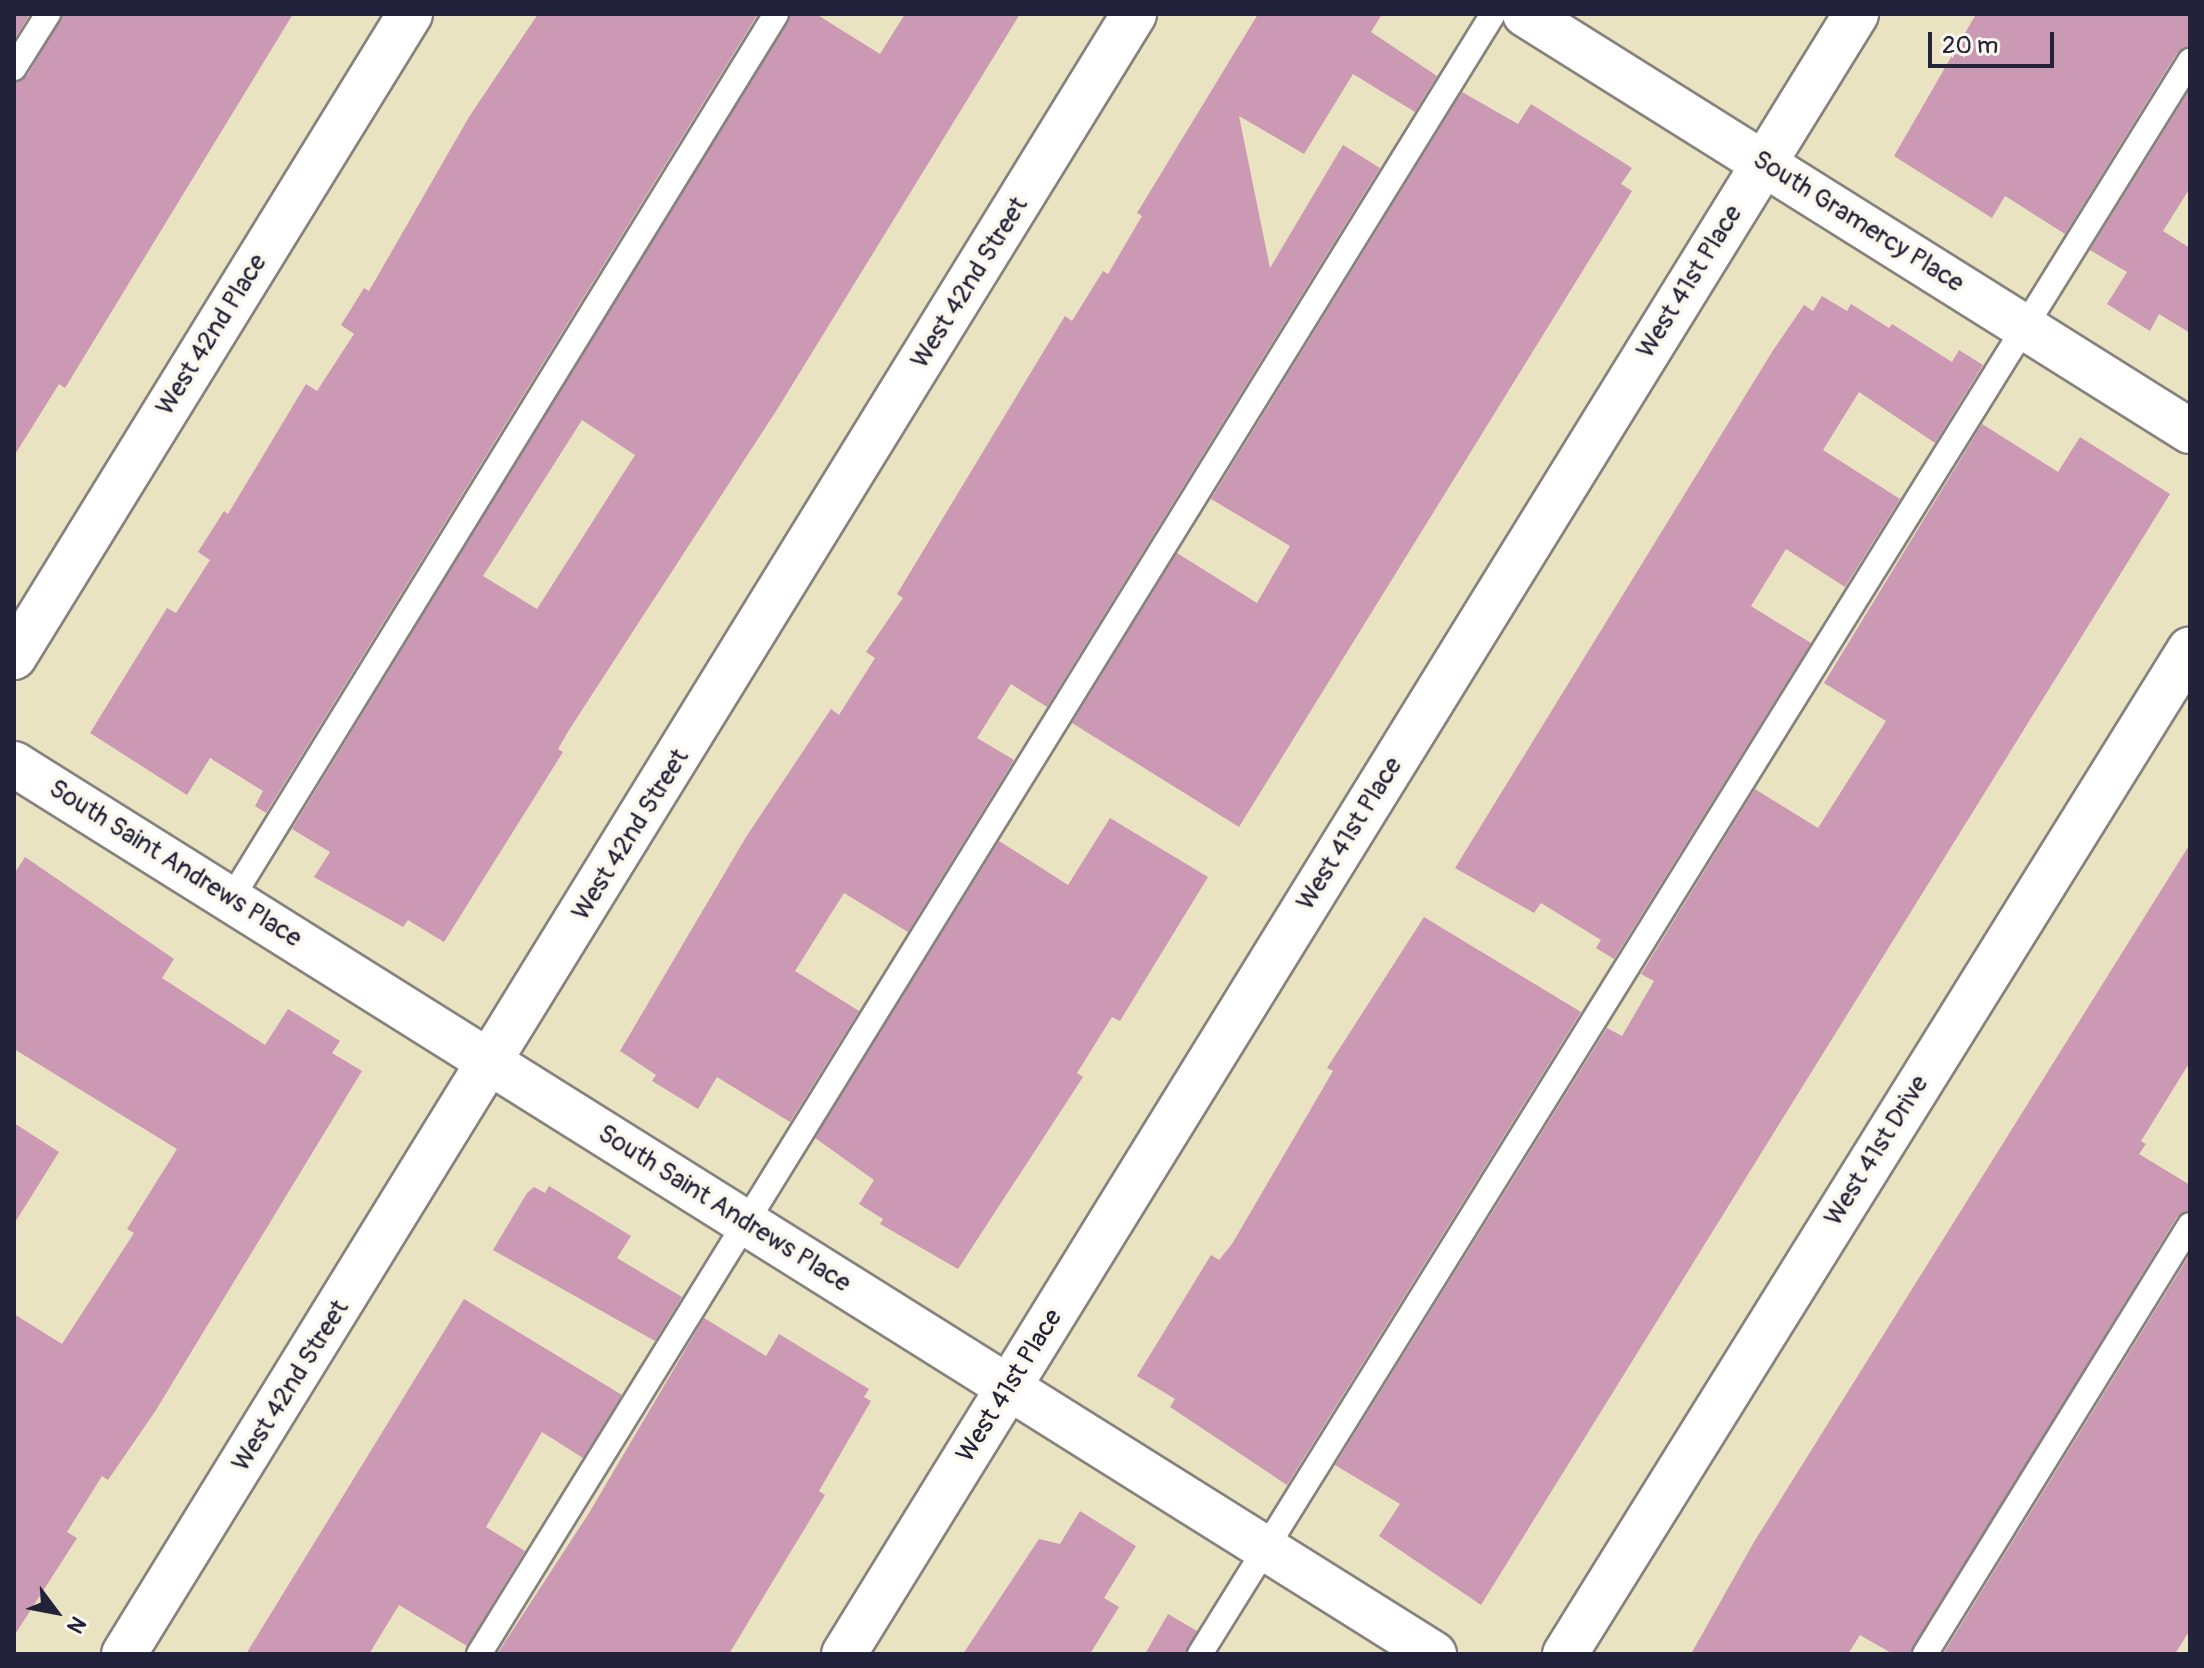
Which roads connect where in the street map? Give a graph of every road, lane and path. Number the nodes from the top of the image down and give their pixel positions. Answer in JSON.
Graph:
{"nodes":[{"id":1,"x":48,"y":14,"type":"edge"},
{"id":2,"x":410,"y":14,"type":"edge"},
{"id":3,"x":776,"y":14,"type":"edge"},
{"id":4,"x":1134,"y":14,"type":"edge"},
{"id":5,"x":1493,"y":14,"type":"edge"},
{"id":6,"x":1525,"y":14,"type":"edge"},
{"id":7,"x":1856,"y":14,"type":"edge"},
{"id":8,"x":2190,"y":61,"type":"edge"},
{"id":9,"x":14,"y":68,"type":"edge"},
{"id":10,"x":1764,"y":164,"type":"junction"},
{"id":11,"x":2025,"y":327,"type":"junction"},
{"id":12,"x":2190,"y":431,"type":"edge"},
{"id":13,"x":2190,"y":649,"type":"edge"},
{"id":14,"x":14,"y":657,"type":"edge"},
{"id":15,"x":14,"y":764,"type":"edge"},
{"id":16,"x":231,"y":899,"type":"junction"},
{"id":17,"x":493,"y":1061,"type":"junction"},
{"id":18,"x":748,"y":1224,"type":"junction"},
{"id":19,"x":2190,"y":1225,"type":"edge"},
{"id":20,"x":1008,"y":1389,"type":"junction"},
{"id":21,"x":1265,"y":1549,"type":"junction"},
{"id":22,"x":124,"y":1654,"type":"edge"},
{"id":23,"x":479,"y":1654,"type":"edge"},
{"id":24,"x":844,"y":1654,"type":"edge"},
{"id":25,"x":1200,"y":1654,"type":"edge"},
{"id":26,"x":1434,"y":1654,"type":"edge"},
{"id":27,"x":1565,"y":1654,"type":"edge"},
{"id":28,"x":1925,"y":1654,"type":"edge"}],
"edges":[{"from":1,"to":9,"type":"lane"},
{"from":2,"to":14,"type":"street","name":"West 42nd Place"},
{"from":3,"to":16,"type":"lane"},
{"from":4,"to":17,"type":"street","name":"West 42nd Street"},
{"from":5,"to":18,"type":"lane"},
{"from":6,"to":10,"type":"street","name":"South Gramercy Place"},
{"from":7,"to":10,"type":"street","name":"West 41st Place"},
{"from":8,"to":11,"type":"lane"},
{"from":10,"to":11,"type":"street","name":"South Gramercy Place"},
{"from":10,"to":20,"type":"street","name":"West 41st Place"},
{"from":11,"to":12,"type":"street","name":"South Gramercy Place"},
{"from":11,"to":21,"type":"lane"},
{"from":13,"to":27,"type":"street","name":"West 41st Drive"},
{"from":15,"to":16,"type":"street","name":"South Saint Andrews Place"},
{"from":16,"to":17,"type":"street","name":"South Saint Andrews Place"},
{"from":17,"to":18,"type":"street","name":"South Saint Andrews Place"},
{"from":17,"to":22,"type":"street","name":"West 42nd Street"},
{"from":18,"to":20,"type":"street","name":"South Saint Andrews Place"},
{"from":18,"to":23,"type":"lane"},
{"from":19,"to":28,"type":"lane"},
{"from":20,"to":21,"type":"street","name":"South Saint Andrews Place"},
{"from":20,"to":24,"type":"street","name":"West 41st Place"},
{"from":21,"to":25,"type":"lane"},
{"from":21,"to":26,"type":"street","name":"South Saint Andrews Place"}]}
